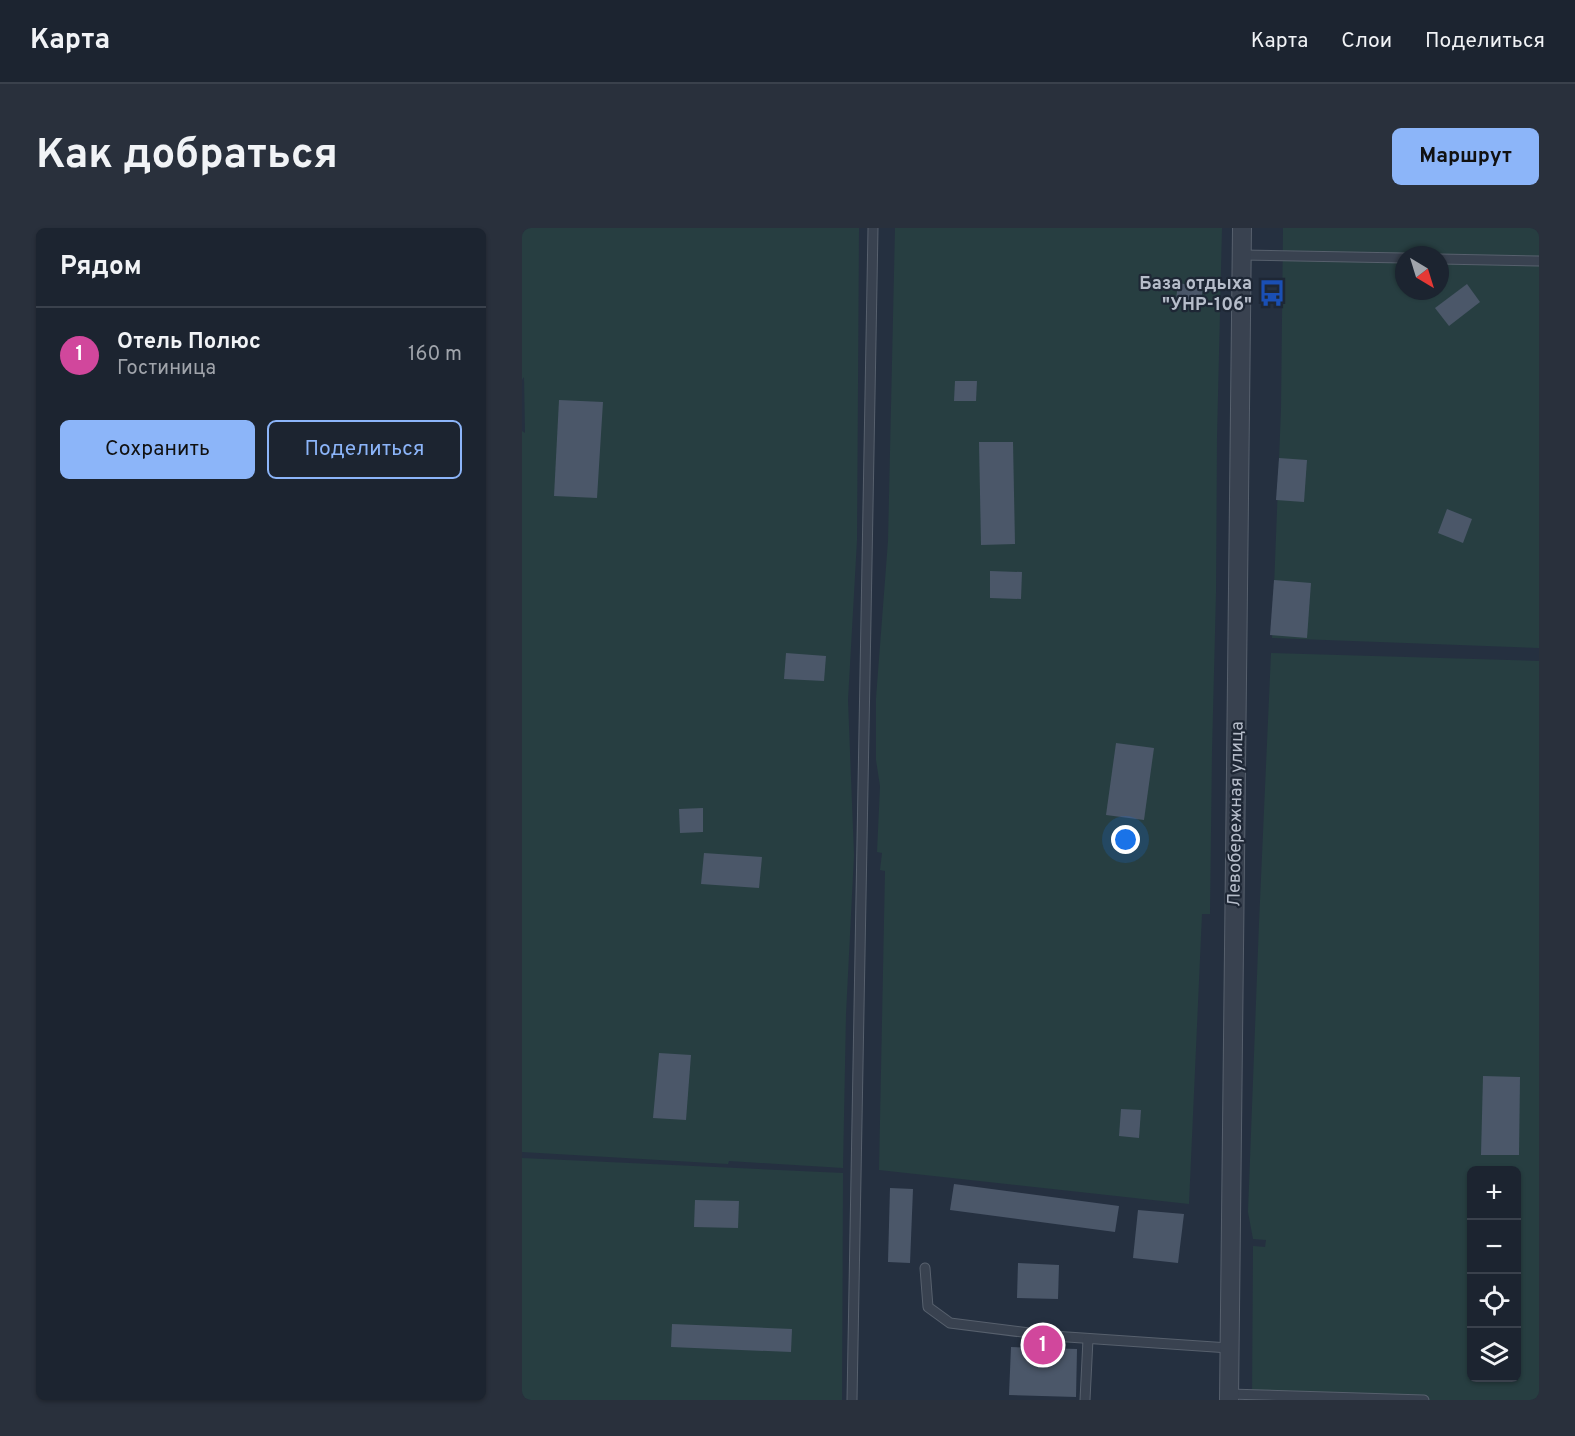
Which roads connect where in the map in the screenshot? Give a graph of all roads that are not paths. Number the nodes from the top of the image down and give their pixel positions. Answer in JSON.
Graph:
{"nodes":[{"id":1,"x":873,"y":228,"type":"edge"},
{"id":2,"x":1242,"y":228,"type":"edge"},
{"id":3,"x":1242,"y":255,"type":"junction"},
{"id":4,"x":1395,"y":258,"type":"edge"},
{"id":5,"x":1449,"y":259,"type":"edge"},
{"id":6,"x":1539,"y":261,"type":"edge"},
{"id":7,"x":925,"y":1268,"type":"dead end"},
{"id":8,"x":1088,"y":1339,"type":"junction"},
{"id":9,"x":1229,"y":1348,"type":"junction"},
{"id":10,"x":1229,"y":1397,"type":"edge"},
{"id":11,"x":852,"y":1400,"type":"edge"},
{"id":12,"x":1085,"y":1400,"type":"edge"},
{"id":13,"x":1424,"y":1400,"type":"edge"}],
"edges":[{"from":1,"to":11,"type":"lane"},
{"from":2,"to":3,"type":"street","name":"Левобережная улица"},
{"from":3,"to":4,"type":"lane"},
{"from":3,"to":9,"type":"street","name":"Левобережная улица"},
{"from":5,"to":6,"type":"lane"},
{"from":7,"to":8,"type":"lane"},
{"from":8,"to":9,"type":"lane"},
{"from":8,"to":12,"type":"lane"},
{"from":9,"to":10,"type":"street","name":"Левобережная улица"},
{"from":10,"to":13,"type":"lane"}]}
